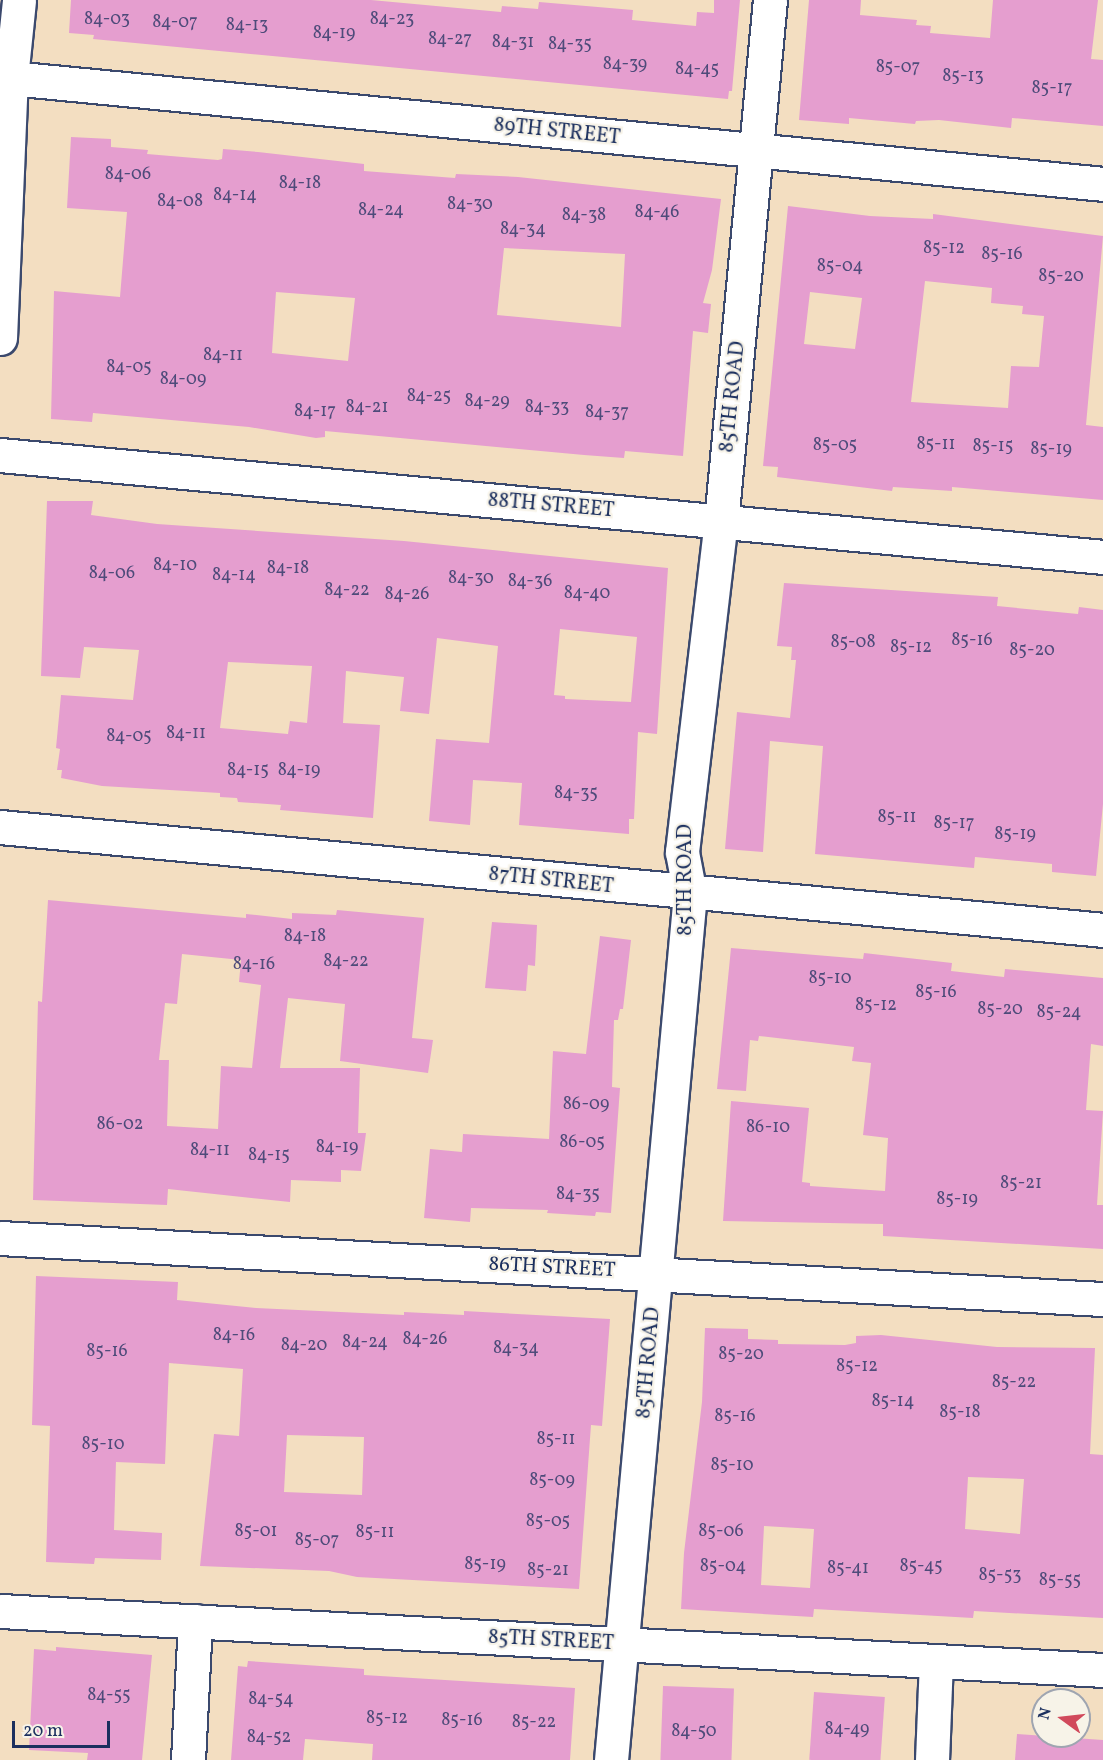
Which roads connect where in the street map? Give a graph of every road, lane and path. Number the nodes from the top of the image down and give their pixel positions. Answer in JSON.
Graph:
{"nodes":[{"id":1,"x":19,"y":0,"type":"edge"},
{"id":2,"x":770,"y":0,"type":"edge"},
{"id":3,"x":11,"y":78,"type":"junction"},
{"id":4,"x":757,"y":152,"type":"junction"},
{"id":5,"x":1103,"y":184,"type":"edge"},
{"id":6,"x":0,"y":338,"type":"edge"},
{"id":7,"x":0,"y":455,"type":"edge"},
{"id":8,"x":721,"y":522,"type":"junction"},
{"id":9,"x":1103,"y":557,"type":"edge"},
{"id":10,"x":0,"y":827,"type":"edge"},
{"id":11,"x":690,"y":894,"type":"junction"},
{"id":12,"x":1103,"y":930,"type":"edge"},
{"id":13,"x":0,"y":1238,"type":"edge"},
{"id":14,"x":658,"y":1273,"type":"junction"},
{"id":15,"x":1103,"y":1299,"type":"edge"},
{"id":16,"x":0,"y":1611,"type":"edge"},
{"id":17,"x":195,"y":1621,"type":"junction"},
{"id":18,"x":623,"y":1645,"type":"junction"},
{"id":19,"x":936,"y":1661,"type":"junction"},
{"id":20,"x":1103,"y":1670,"type":"edge"},
{"id":21,"x":188,"y":1760,"type":"edge"},
{"id":22,"x":611,"y":1760,"type":"edge"},
{"id":23,"x":932,"y":1760,"type":"edge"}],
"edges":[{"from":1,"to":3,"type":"street"},
{"from":2,"to":4,"type":"street","name":"85TH ROAD"},
{"from":3,"to":4,"type":"street","name":"89TH STREET"},
{"from":3,"to":6,"type":"street"},
{"from":4,"to":5,"type":"street","name":"89TH STREET"},
{"from":4,"to":8,"type":"street","name":"85TH ROAD"},
{"from":7,"to":8,"type":"street","name":"88TH STREET"},
{"from":8,"to":9,"type":"street","name":"88TH STREET"},
{"from":8,"to":11,"type":"street","name":"85TH ROAD"},
{"from":10,"to":11,"type":"street","name":"87TH STREET"},
{"from":11,"to":12,"type":"street","name":"87TH STREET"},
{"from":11,"to":14,"type":"street","name":"85TH ROAD"},
{"from":13,"to":14,"type":"street","name":"86TH STREET"},
{"from":14,"to":15,"type":"street","name":"86TH STREET"},
{"from":14,"to":18,"type":"street","name":"85TH ROAD"},
{"from":16,"to":17,"type":"street","name":"85TH STREET"},
{"from":17,"to":18,"type":"street","name":"85TH STREET"},
{"from":17,"to":21,"type":"street"},
{"from":18,"to":19,"type":"street","name":"85TH STREET"},
{"from":18,"to":22,"type":"street","name":"85TH ROAD"},
{"from":19,"to":20,"type":"street","name":"85TH STREET"},
{"from":19,"to":23,"type":"street"}]}
